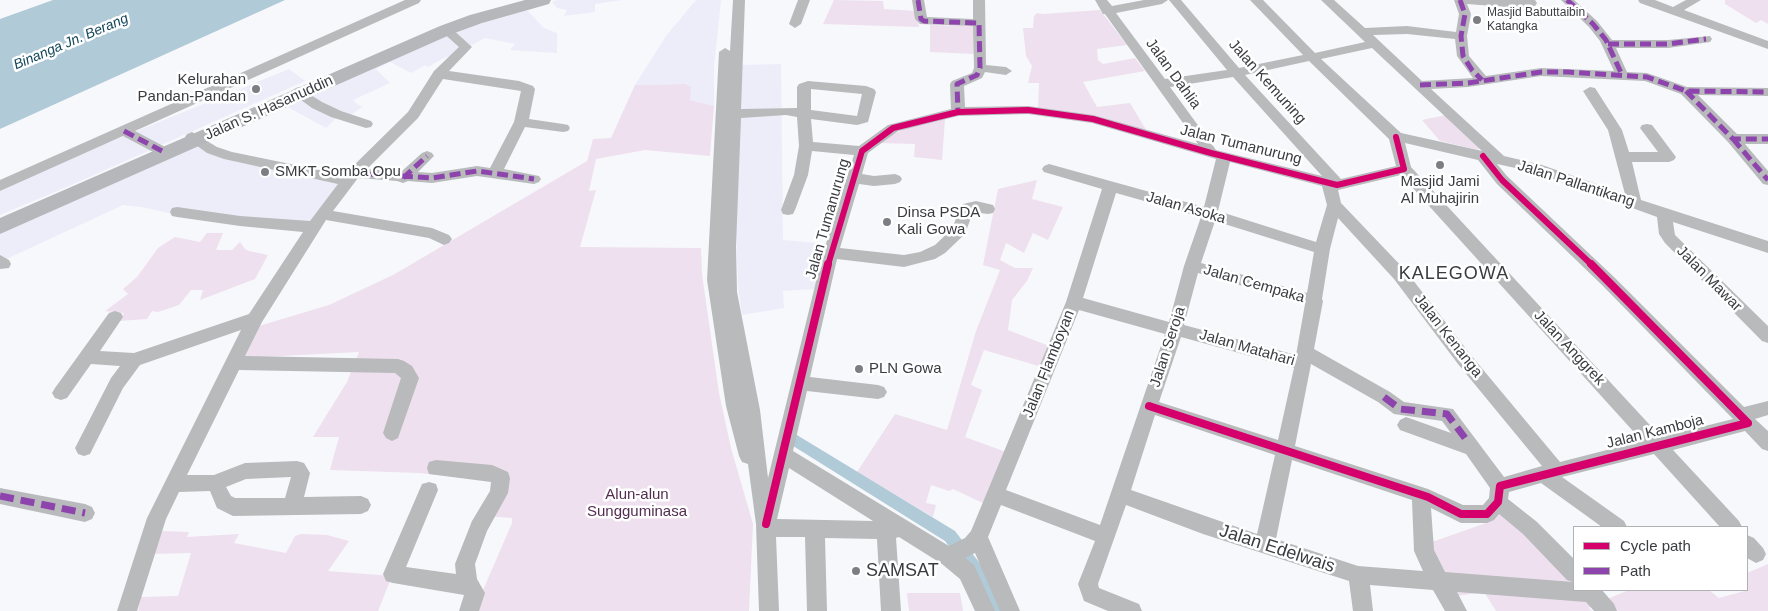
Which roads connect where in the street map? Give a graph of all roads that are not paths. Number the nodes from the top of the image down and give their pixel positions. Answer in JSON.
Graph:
{"nodes":[{"id":1,"x":415,"y":0,"type":"edge"},
{"id":2,"x":534,"y":0,"type":"edge"},
{"id":3,"x":543,"y":0,"type":"edge"},
{"id":4,"x":729,"y":0,"type":"edge"},
{"id":5,"x":738,"y":0,"type":"edge"},
{"id":6,"x":804,"y":0,"type":"edge"},
{"id":7,"x":918,"y":0,"type":"edge"},
{"id":8,"x":979,"y":0,"type":"edge"},
{"id":9,"x":1162,"y":0,"type":"edge"},
{"id":10,"x":1175,"y":0,"type":"edge"},
{"id":11,"x":1256,"y":0,"type":"edge"},
{"id":12,"x":1327,"y":0,"type":"edge"},
{"id":13,"x":1567,"y":0,"type":"edge"},
{"id":14,"x":1644,"y":0,"type":"edge"},
{"id":15,"x":1695,"y":0,"type":"edge"},
{"id":16,"x":1525,"y":2,"type":"edge"},
{"id":17,"x":1104,"y":5,"type":"edge"},
{"id":18,"x":1674,"y":11,"type":"junction"},
{"id":19,"x":979,"y":23,"type":"junction"},
{"id":20,"x":796,"y":24,"type":"dead end"},
{"id":21,"x":446,"y":30,"type":"junction"},
{"id":22,"x":1361,"y":32,"type":"junction"},
{"id":23,"x":1461,"y":36,"type":"junction"},
{"id":24,"x":1706,"y":39,"type":"dead end"},
{"id":25,"x":1374,"y":44,"type":"junction"},
{"id":26,"x":1608,"y":44,"type":"junction"},
{"id":27,"x":1768,"y":45,"type":"edge"},
{"id":28,"x":1312,"y":58,"type":"junction"},
{"id":29,"x":980,"y":68,"type":"junction"},
{"id":30,"x":1006,"y":71,"type":"dead end"},
{"id":31,"x":1236,"y":73,"type":"junction"},
{"id":32,"x":439,"y":74,"type":"junction"},
{"id":33,"x":1622,"y":75,"type":"junction"},
{"id":34,"x":1482,"y":80,"type":"junction"},
{"id":35,"x":1162,"y":84,"type":"junction"},
{"id":36,"x":1420,"y":85,"type":"junction"},
{"id":37,"x":1590,"y":91,"type":"dead end"},
{"id":38,"x":1686,"y":91,"type":"junction"},
{"id":39,"x":300,"y":92,"type":"junction"},
{"id":40,"x":1768,"y":92,"type":"edge"},
{"id":41,"x":958,"y":112,"type":"junction"},
{"id":42,"x":804,"y":113,"type":"junction"},
{"id":43,"x":727,"y":114,"type":"junction"},
{"id":44,"x":521,"y":122,"type":"junction"},
{"id":45,"x":366,"y":124,"type":"dead end"},
{"id":46,"x":563,"y":128,"type":"dead end"},
{"id":47,"x":1647,"y":128,"type":"dead end"},
{"id":48,"x":124,"y":130,"type":"junction"},
{"id":49,"x":1396,"y":137,"type":"junction"},
{"id":50,"x":1768,"y":139,"type":"edge"},
{"id":51,"x":194,"y":140,"type":"junction"},
{"id":52,"x":1733,"y":140,"type":"junction"},
{"id":53,"x":806,"y":146,"type":"junction"},
{"id":54,"x":162,"y":150,"type":"junction"},
{"id":55,"x":862,"y":151,"type":"junction"},
{"id":56,"x":1217,"y":155,"type":"junction"},
{"id":57,"x":427,"y":156,"type":"dead end"},
{"id":58,"x":1483,"y":156,"type":"junction"},
{"id":59,"x":1622,"y":157,"type":"junction"},
{"id":60,"x":1500,"y":159,"type":"junction"},
{"id":61,"x":1049,"y":169,"type":"dead end"},
{"id":62,"x":1404,"y":169,"type":"junction"},
{"id":63,"x":495,"y":172,"type":"junction"},
{"id":64,"x":351,"y":177,"type":"junction"},
{"id":65,"x":403,"y":178,"type":"junction"},
{"id":66,"x":854,"y":178,"type":"junction"},
{"id":67,"x":534,"y":179,"type":"dead end"},
{"id":68,"x":895,"y":179,"type":"dead end"},
{"id":69,"x":1768,"y":180,"type":"edge"},
{"id":70,"x":1333,"y":183,"type":"junction"},
{"id":71,"x":0,"y":186,"type":"edge"},
{"id":72,"x":1110,"y":186,"type":"junction"},
{"id":73,"x":1634,"y":203,"type":"junction"},
{"id":74,"x":1334,"y":205,"type":"junction"},
{"id":75,"x":988,"y":209,"type":"dead end"},
{"id":76,"x":788,"y":210,"type":"dead end"},
{"id":77,"x":177,"y":212,"type":"dead end"},
{"id":78,"x":322,"y":214,"type":"junction"},
{"id":79,"x":1210,"y":214,"type":"junction"},
{"id":80,"x":1664,"y":214,"type":"junction"},
{"id":81,"x":0,"y":221,"type":"edge"},
{"id":82,"x":0,"y":227,"type":"edge"},
{"id":83,"x":313,"y":227,"type":"junction"},
{"id":84,"x":444,"y":239,"type":"dead end"},
{"id":85,"x":1768,"y":247,"type":"edge"},
{"id":86,"x":1322,"y":249,"type":"junction"},
{"id":87,"x":831,"y":253,"type":"junction"},
{"id":88,"x":1192,"y":266,"type":"junction"},
{"id":89,"x":1315,"y":301,"type":"junction"},
{"id":90,"x":1074,"y":302,"type":"junction"},
{"id":91,"x":115,"y":317,"type":"dead end"},
{"id":92,"x":252,"y":327,"type":"junction"},
{"id":93,"x":1175,"y":330,"type":"junction"},
{"id":94,"x":1768,"y":336,"type":"edge"},
{"id":95,"x":88,"y":357,"type":"junction"},
{"id":96,"x":1304,"y":359,"type":"junction"},
{"id":97,"x":234,"y":363,"type":"junction"},
{"id":98,"x":125,"y":372,"type":"junction"},
{"id":99,"x":799,"y":383,"type":"junction"},
{"id":100,"x":878,"y":392,"type":"dead end"},
{"id":101,"x":61,"y":393,"type":"dead end"},
{"id":102,"x":1149,"y":406,"type":"junction"},
{"id":103,"x":1768,"y":408,"type":"edge"},
{"id":104,"x":1744,"y":419,"type":"junction"},
{"id":105,"x":1406,"y":425,"type":"dead end"},
{"id":106,"x":392,"y":433,"type":"dead end"},
{"id":107,"x":1768,"y":443,"type":"edge"},
{"id":108,"x":1658,"y":445,"type":"junction"},
{"id":109,"x":84,"y":448,"type":"dead end"},
{"id":110,"x":1472,"y":448,"type":"junction"},
{"id":111,"x":1285,"y":450,"type":"junction"},
{"id":112,"x":783,"y":455,"type":"junction"},
{"id":113,"x":436,"y":468,"type":"dead end"},
{"id":114,"x":1550,"y":472,"type":"junction"},
{"id":115,"x":215,"y":483,"type":"junction"},
{"id":116,"x":175,"y":484,"type":"junction"},
{"id":117,"x":429,"y":490,"type":"dead end"},
{"id":118,"x":1120,"y":494,"type":"junction"},
{"id":119,"x":1499,"y":494,"type":"junction"},
{"id":120,"x":996,"y":495,"type":"junction"},
{"id":121,"x":1421,"y":495,"type":"junction"},
{"id":122,"x":0,"y":496,"type":"edge"},
{"id":123,"x":361,"y":505,"type":"dead end"},
{"id":124,"x":292,"y":506,"type":"junction"},
{"id":125,"x":85,"y":513,"type":"dead end"},
{"id":126,"x":766,"y":526,"type":"junction"},
{"id":127,"x":1616,"y":526,"type":"edge"},
{"id":128,"x":1731,"y":526,"type":"edge"},
{"id":129,"x":815,"y":528,"type":"junction"},
{"id":130,"x":1106,"y":536,"type":"junction"},
{"id":131,"x":1265,"y":544,"type":"junction"},
{"id":132,"x":964,"y":548,"type":"junction"},
{"id":133,"x":1572,"y":566,"type":"edge"},
{"id":134,"x":1358,"y":575,"type":"junction"},
{"id":135,"x":1439,"y":582,"type":"junction"},
{"id":136,"x":468,"y":585,"type":"junction"},
{"id":137,"x":1573,"y":590,"type":"edge"},
{"id":138,"x":1590,"y":591,"type":"edge"},
{"id":139,"x":127,"y":611,"type":"edge"},
{"id":140,"x":469,"y":611,"type":"edge"},
{"id":141,"x":769,"y":611,"type":"edge"},
{"id":142,"x":817,"y":611,"type":"edge"},
{"id":143,"x":891,"y":611,"type":"edge"},
{"id":144,"x":985,"y":611,"type":"edge"},
{"id":145,"x":1010,"y":611,"type":"edge"},
{"id":146,"x":1132,"y":611,"type":"edge"},
{"id":147,"x":1363,"y":611,"type":"edge"},
{"id":148,"x":1457,"y":611,"type":"edge"},
{"id":149,"x":1607,"y":611,"type":"edge"}],
"edges":[{"from":1,"to":48,"type":"street"},
{"from":2,"to":39,"type":"highway","name":"Jalan S. Hasanuddin"},
{"from":3,"to":21,"type":"highway","name":"Jalan S. Hasanuddin"},
{"from":4,"to":43,"type":"street","name":"Jalan Tumanurung"},
{"from":5,"to":43,"type":"street","name":"Jalan Tumanurung"},
{"from":6,"to":20,"type":"street"},
{"from":7,"to":19,"type":"street"},
{"from":8,"to":19,"type":"street"},
{"from":9,"to":17,"type":"street"},
{"from":10,"to":31,"type":"street","name":"Jalan Kemuning"},
{"from":11,"to":28,"type":"street"},
{"from":12,"to":22,"type":"street"},
{"from":13,"to":26,"type":"street"},
{"from":14,"to":18,"type":"street"},
{"from":15,"to":18,"type":"street"},
{"from":16,"to":23,"type":"street"},
{"from":17,"to":35,"type":"street","name":"Jalan Dahlia"},
{"from":18,"to":27,"type":"street"},
{"from":19,"to":29,"type":"street"},
{"from":21,"to":32,"type":"street"},
{"from":21,"to":39,"type":"highway","name":"Jalan S. Hasanuddin"},
{"from":22,"to":23,"type":"street"},
{"from":22,"to":25,"type":"street"},
{"from":23,"to":34,"type":"street"},
{"from":24,"to":26,"type":"street"},
{"from":25,"to":28,"type":"street"},
{"from":25,"to":36,"type":"street"},
{"from":26,"to":33,"type":"street"},
{"from":28,"to":31,"type":"street"},
{"from":28,"to":49,"type":"street"},
{"from":29,"to":30,"type":"street"},
{"from":29,"to":41,"type":"street"},
{"from":31,"to":35,"type":"street"},
{"from":31,"to":70,"type":"street","name":"Jalan Kemuning"},
{"from":32,"to":44,"type":"street"},
{"from":32,"to":64,"type":"street"},
{"from":33,"to":34,"type":"street"},
{"from":33,"to":38,"type":"street"},
{"from":34,"to":36,"type":"street"},
{"from":35,"to":56,"type":"street","name":"Jalan Dahlia"},
{"from":36,"to":60,"type":"street"},
{"from":37,"to":59,"type":"street"},
{"from":38,"to":40,"type":"street"},
{"from":38,"to":52,"type":"street"},
{"from":39,"to":45,"type":"street"},
{"from":39,"to":51,"type":"highway","name":"Jalan S. Hasanuddin"},
{"from":41,"to":55,"type":"street","name":"Jalan Tumanurung"},
{"from":41,"to":56,"type":"street","name":"Jalan Tumanurung"},
{"from":42,"to":42,"type":"street"},
{"from":42,"to":43,"type":"street"},
{"from":42,"to":53,"type":"street"},
{"from":43,"to":126,"type":"street","name":"Jalan Tumanurung"},
{"from":44,"to":46,"type":"street"},
{"from":44,"to":63,"type":"street"},
{"from":47,"to":59,"type":"street"},
{"from":48,"to":54,"type":"street"},
{"from":48,"to":71,"type":"street"},
{"from":49,"to":58,"type":"street","name":"Jalan Pallantikang"},
{"from":49,"to":62,"type":"street"},
{"from":50,"to":52,"type":"street"},
{"from":51,"to":54,"type":"highway","name":"Jalan S. Hasanuddin"},
{"from":51,"to":64,"type":"street"},
{"from":51,"to":82,"type":"highway","name":"Jalan S. Hasanuddin"},
{"from":52,"to":69,"type":"street"},
{"from":53,"to":55,"type":"street"},
{"from":53,"to":76,"type":"street"},
{"from":54,"to":81,"type":"highway","name":"Jalan S. Hasanuddin"},
{"from":55,"to":66,"type":"street","name":"Jalan Tumanurung"},
{"from":56,"to":70,"type":"street","name":"Jalan Tumanurung"},
{"from":56,"to":79,"type":"street","name":"Jalan Seroja"},
{"from":57,"to":65,"type":"street"},
{"from":58,"to":60,"type":"street","name":"Jalan Pallantikang"},
{"from":58,"to":104,"type":"street"},
{"from":59,"to":73,"type":"street"},
{"from":60,"to":73,"type":"street","name":"Jalan Pallantikang"},
{"from":61,"to":72,"type":"street","name":"Jalan Asoka"},
{"from":62,"to":70,"type":"street","name":"Jalan Tumanurung"},
{"from":62,"to":108,"type":"street","name":"Jalan Anggrek"},
{"from":63,"to":65,"type":"street"},
{"from":63,"to":67,"type":"street"},
{"from":64,"to":65,"type":"street"},
{"from":64,"to":78,"type":"street"},
{"from":66,"to":68,"type":"street"},
{"from":66,"to":87,"type":"street","name":"Jalan Tumanurung"},
{"from":70,"to":74,"type":"street"},
{"from":72,"to":79,"type":"street","name":"Jalan Asoka"},
{"from":72,"to":90,"type":"street","name":"Jalan Flamboyan"},
{"from":73,"to":80,"type":"street","name":"Jalan Pallantikang"},
{"from":74,"to":86,"type":"street"},
{"from":74,"to":114,"type":"street","name":"Jalan Kenanga"},
{"from":75,"to":87,"type":"street"},
{"from":77,"to":83,"type":"street"},
{"from":78,"to":83,"type":"street"},
{"from":78,"to":84,"type":"street"},
{"from":79,"to":86,"type":"street","name":"Jalan Asoka"},
{"from":79,"to":88,"type":"street","name":"Jalan Seroja"},
{"from":80,"to":85,"type":"street","name":"Jalan Pallantikang"},
{"from":80,"to":94,"type":"street","name":"Jalan Mawar"},
{"from":83,"to":92,"type":"street"},
{"from":86,"to":89,"type":"street"},
{"from":87,"to":99,"type":"street","name":"Jalan Tumanurung"},
{"from":88,"to":89,"type":"street","name":"Jalan Cempaka"},
{"from":88,"to":93,"type":"street","name":"Jalan Seroja"},
{"from":89,"to":96,"type":"street"},
{"from":90,"to":93,"type":"street","name":"Jalan Matahari"},
{"from":90,"to":120,"type":"street","name":"Jalan Flamboyan"},
{"from":91,"to":95,"type":"street"},
{"from":92,"to":97,"type":"street"},
{"from":92,"to":98,"type":"street"},
{"from":93,"to":96,"type":"street","name":"Jalan Matahari"},
{"from":93,"to":102,"type":"street","name":"Jalan Seroja"},
{"from":95,"to":98,"type":"street"},
{"from":95,"to":101,"type":"street"},
{"from":96,"to":110,"type":"street","name":"Jalan Matahari"},
{"from":96,"to":111,"type":"street"},
{"from":97,"to":106,"type":"street"},
{"from":97,"to":116,"type":"street"},
{"from":98,"to":109,"type":"street"},
{"from":99,"to":100,"type":"street"},
{"from":99,"to":112,"type":"street","name":"Jalan Tumanurung"},
{"from":102,"to":111,"type":"street","name":"Jalan Kamboja"},
{"from":102,"to":118,"type":"street","name":"Jalan Seroja"},
{"from":103,"to":104,"type":"street","name":"Jalan Kamboja"},
{"from":104,"to":107,"type":"street"},
{"from":104,"to":108,"type":"street","name":"Jalan Kamboja"},
{"from":105,"to":110,"type":"street"},
{"from":108,"to":114,"type":"street","name":"Jalan Kamboja"},
{"from":108,"to":128,"type":"street","name":"Jalan Anggrek"},
{"from":110,"to":119,"type":"street","name":"Jalan Matahari"},
{"from":111,"to":121,"type":"street","name":"Jalan Kamboja"},
{"from":111,"to":131,"type":"street"},
{"from":112,"to":126,"type":"street","name":"Jalan Tumanurung"},
{"from":112,"to":132,"type":"street"},
{"from":113,"to":136,"type":"street"},
{"from":114,"to":119,"type":"street","name":"Jalan Kamboja"},
{"from":114,"to":127,"type":"street","name":"Jalan Kenanga"},
{"from":115,"to":116,"type":"street"},
{"from":115,"to":124,"type":"street"},
{"from":115,"to":124,"type":"street"},
{"from":116,"to":139,"type":"street"},
{"from":117,"to":136,"type":"street"},
{"from":118,"to":130,"type":"street","name":"Jalan Seroja"},
{"from":118,"to":131,"type":"street","name":"Jalan Edelwais"},
{"from":119,"to":121,"type":"street","name":"Jalan Kamboja"},
{"from":119,"to":133,"type":"street","name":"Jalan Matahari"},
{"from":120,"to":130,"type":"street"},
{"from":120,"to":132,"type":"street","name":"Jalan Flamboyan"},
{"from":121,"to":135,"type":"street"},
{"from":122,"to":125,"type":"street"},
{"from":123,"to":124,"type":"street"},
{"from":126,"to":129,"type":"street"},
{"from":126,"to":141,"type":"street","name":"Jalan Tumanurung"},
{"from":129,"to":142,"type":"street"},
{"from":129,"to":143,"type":"street"},
{"from":130,"to":146,"type":"street","name":"Jalan Seroja"},
{"from":131,"to":134,"type":"street","name":"Jalan Edelwais"},
{"from":132,"to":144,"type":"street"},
{"from":132,"to":145,"type":"street"},
{"from":134,"to":135,"type":"street","name":"Jalan Edelwais"},
{"from":134,"to":147,"type":"street"},
{"from":135,"to":137,"type":"street"},
{"from":135,"to":148,"type":"street"},
{"from":136,"to":140,"type":"street"},
{"from":138,"to":149,"type":"street"}]}
